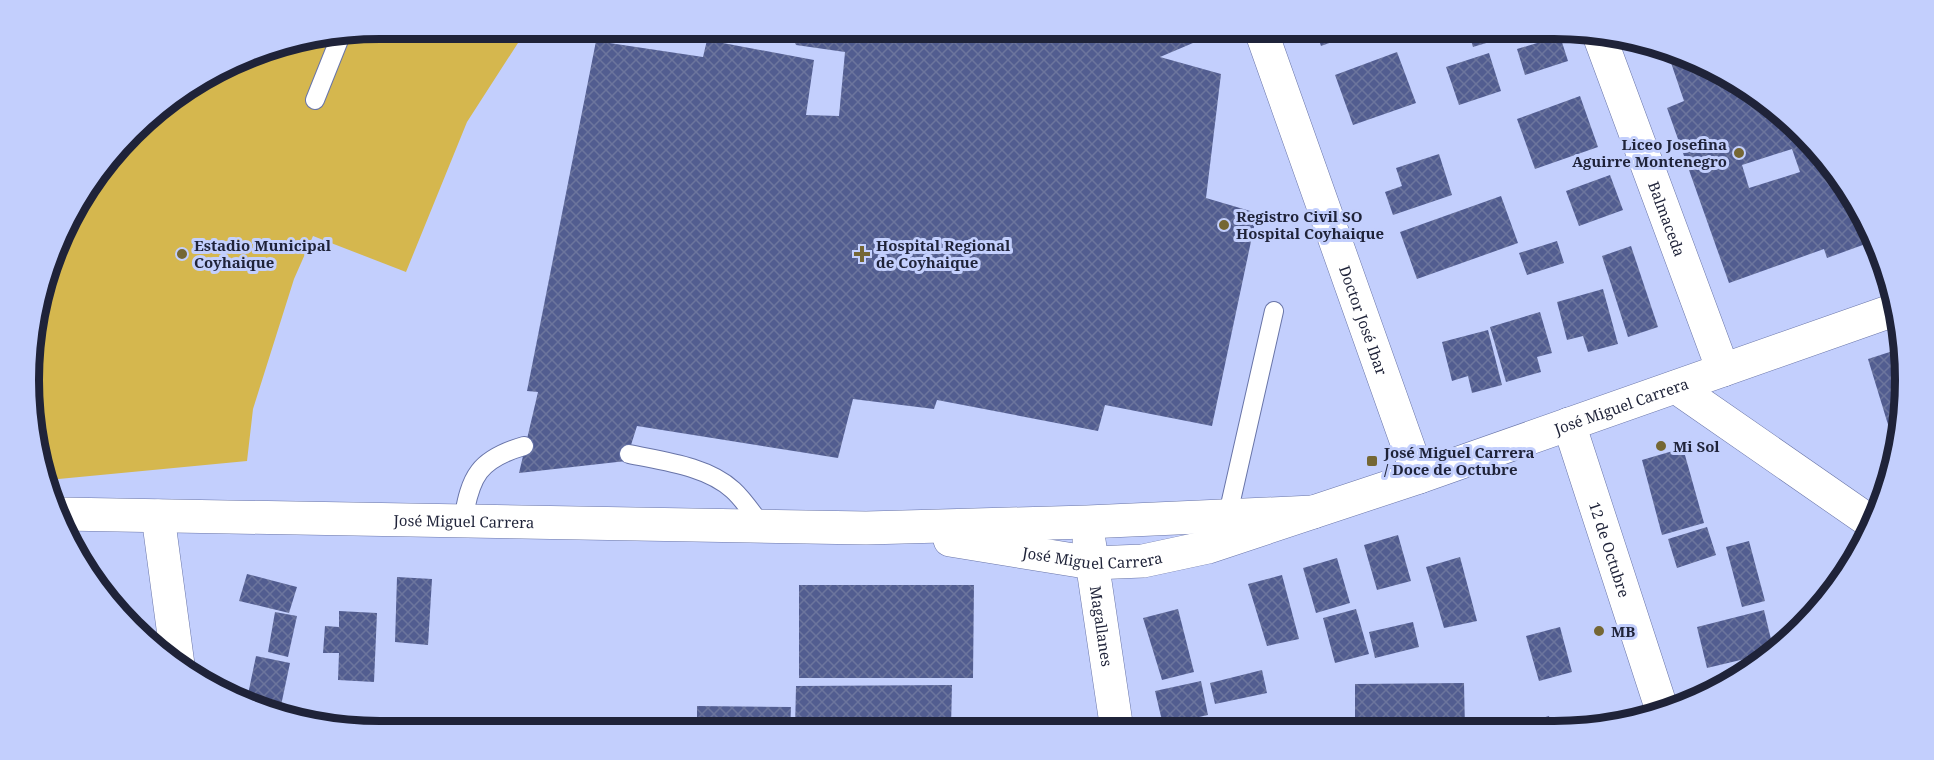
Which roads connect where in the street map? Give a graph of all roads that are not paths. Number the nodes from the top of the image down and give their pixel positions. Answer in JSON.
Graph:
{"nodes":[{"id":1,"x":1264,"y":39,"type":"edge"},
{"id":2,"x":338,"y":42,"type":"edge"},
{"id":3,"x":1602,"y":43,"type":"edge"},
{"id":4,"x":315,"y":100,"type":"dead end"},
{"id":5,"x":1274,"y":311,"type":"dead end"},
{"id":6,"x":1888,"y":312,"type":"edge"},
{"id":7,"x":1723,"y":370,"type":"junction"},
{"id":8,"x":1676,"y":387,"type":"junction"},
{"id":9,"x":1569,"y":424,"type":"junction"},
{"id":10,"x":524,"y":446,"type":"dead end"},
{"id":11,"x":628,"y":454,"type":"dead end"},
{"id":12,"x":1419,"y":477,"type":"junction"},
{"id":13,"x":1313,"y":512,"type":"junction"},
{"id":14,"x":67,"y":514,"type":"edge"},
{"id":15,"x":1228,"y":514,"type":"junction"},
{"id":16,"x":158,"y":516,"type":"junction"},
{"id":17,"x":1865,"y":518,"type":"edge"},
{"id":18,"x":463,"y":521,"type":"junction"},
{"id":19,"x":1086,"y":522,"type":"junction"},
{"id":20,"x":762,"y":526,"type":"junction"},
{"id":21,"x":866,"y":528,"type":"junction"},
{"id":22,"x":1092,"y":563,"type":"junction"},
{"id":23,"x":177,"y":654,"type":"edge"},
{"id":24,"x":1660,"y":704,"type":"edge"},
{"id":25,"x":1116,"y":721,"type":"edge"}],
"edges":[{"from":1,"to":12,"type":"street","name":"Doctor José Ibar"},
{"from":2,"to":4,"type":"lane"},
{"from":3,"to":7,"type":"street","name":"Balmaceda"},
{"from":5,"to":15,"type":"lane"},
{"from":6,"to":7,"type":"street","name":"José Miguel Carrera"},
{"from":7,"to":8,"type":"street","name":"José Miguel Carrera"},
{"from":8,"to":9,"type":"street","name":"José Miguel Carrera"},
{"from":8,"to":17,"type":"street"},
{"from":9,"to":12,"type":"street","name":"José Miguel Carrera"},
{"from":9,"to":24,"type":"street","name":"12 de Octubre"},
{"from":10,"to":18,"type":"lane"},
{"from":11,"to":20,"type":"lane"},
{"from":12,"to":13,"type":"street","name":"José Miguel Carrera"},
{"from":13,"to":15,"type":"street","name":"José Miguel Carrera"},
{"from":13,"to":22,"type":"street","name":"José Miguel Carrera"},
{"from":14,"to":16,"type":"street","name":"José Miguel Carrera"},
{"from":15,"to":19,"type":"street","name":"José Miguel Carrera"},
{"from":16,"to":18,"type":"street","name":"José Miguel Carrera"},
{"from":16,"to":23,"type":"street"},
{"from":18,"to":20,"type":"street","name":"José Miguel Carrera"},
{"from":19,"to":21,"type":"street","name":"José Miguel Carrera"},
{"from":19,"to":22,"type":"street","name":"Magallanes"},
{"from":20,"to":21,"type":"street","name":"José Miguel Carrera"},
{"from":21,"to":22,"type":"street","name":"José Miguel Carrera"},
{"from":22,"to":25,"type":"street","name":"Magallanes"}]}
